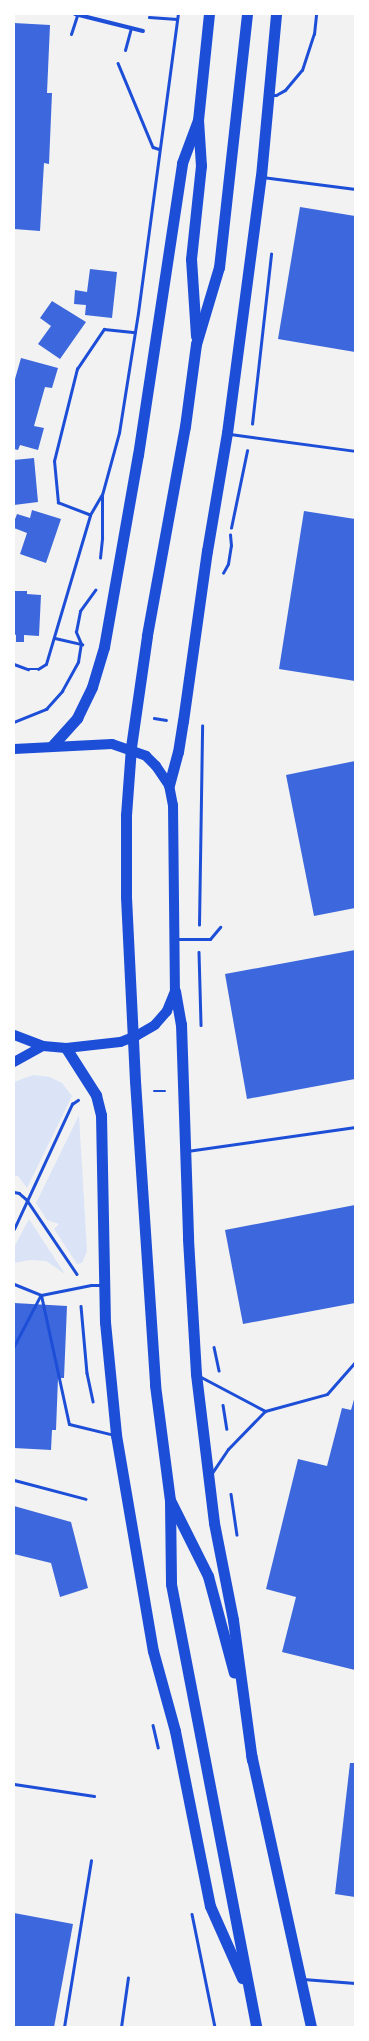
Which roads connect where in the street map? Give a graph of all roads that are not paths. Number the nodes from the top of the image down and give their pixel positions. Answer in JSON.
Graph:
{"nodes":[{"id":1,"x":76,"y":14,"type":"edge"},
{"id":2,"x":209,"y":14,"type":"edge"},
{"id":3,"x":247,"y":14,"type":"edge"},
{"id":4,"x":276,"y":14,"type":"edge"},
{"id":5,"x":316,"y":14,"type":"edge"},
{"id":6,"x":131,"y":28,"type":"junction"},
{"id":7,"x":143,"y":31,"type":"road end"},
{"id":8,"x":71,"y":34,"type":"dead end"},
{"id":9,"x":125,"y":50,"type":"dead end"},
{"id":10,"x":269,"y":95,"type":"junction"},
{"id":11,"x":198,"y":120,"type":"junction"},
{"id":12,"x":261,"y":176,"type":"junction"},
{"id":13,"x":355,"y":189,"type":"edge"},
{"id":14,"x":196,"y":344,"type":"junction"},
{"id":15,"x":227,"y":433,"type":"junction"},
{"id":16,"x":355,"y":451,"type":"edge"},
{"id":17,"x":52,"y":746,"type":"junction"},
{"id":18,"x":15,"y":749,"type":"edge"},
{"id":19,"x":169,"y":786,"type":"junction"},
{"id":20,"x":220,"y":927,"type":"dead end"},
{"id":21,"x":175,"y":939,"type":"junction"},
{"id":22,"x":175,"y":991,"type":"junction"},
{"id":23,"x":14,"y":1035,"type":"edge"},
{"id":24,"x":44,"y":1046,"type":"junction"},
{"id":25,"x":66,"y":1048,"type":"junction"},
{"id":26,"x":14,"y":1062,"type":"edge"},
{"id":27,"x":355,"y":1127,"type":"edge"},
{"id":28,"x":186,"y":1152,"type":"junction"},
{"id":29,"x":14,"y":1284,"type":"edge"},
{"id":30,"x":105,"y":1285,"type":"junction"},
{"id":31,"x":41,"y":1295,"type":"junction"},
{"id":32,"x":14,"y":1346,"type":"edge"},
{"id":33,"x":355,"y":1362,"type":"edge"},
{"id":34,"x":196,"y":1374,"type":"junction"},
{"id":35,"x":265,"y":1410,"type":"junction"},
{"id":36,"x":116,"y":1435,"type":"junction"},
{"id":37,"x":209,"y":1477,"type":"junction"},
{"id":38,"x":14,"y":1480,"type":"edge"},
{"id":39,"x":86,"y":1499,"type":"dead end"},
{"id":40,"x":170,"y":1500,"type":"junction"},
{"id":41,"x":252,"y":1760,"type":"junction"},
{"id":42,"x":14,"y":1784,"type":"edge"},
{"id":43,"x":94,"y":1796,"type":"dead end"},
{"id":44,"x":90,"y":1860,"type":"dead end"},
{"id":45,"x":128,"y":1977,"type":"dead end"},
{"id":46,"x":301,"y":1979,"type":"junction"},
{"id":47,"x":355,"y":1983,"type":"edge"},
{"id":48,"x":250,"y":1995,"type":"junction"},
{"id":49,"x":64,"y":2027,"type":"edge"},
{"id":50,"x":120,"y":2027,"type":"edge"},
{"id":51,"x":256,"y":2027,"type":"edge"},
{"id":52,"x":311,"y":2027,"type":"edge"}],
"edges":[{"from":1,"to":6,"type":"street"},
{"from":1,"to":8,"type":"lane"},
{"from":2,"to":11,"type":"highway"},
{"from":3,"to":14,"type":"highway"},
{"from":4,"to":10,"type":"highway"},
{"from":5,"to":10,"type":"lane"},
{"from":6,"to":7,"type":"street"},
{"from":6,"to":9,"type":"lane"},
{"from":10,"to":12,"type":"highway"},
{"from":11,"to":14,"type":"highway"},
{"from":11,"to":17,"type":"highway"},
{"from":12,"to":13,"type":"lane"},
{"from":12,"to":15,"type":"highway"},
{"from":14,"to":40,"type":"highway"},
{"from":15,"to":16,"type":"lane"},
{"from":15,"to":19,"type":"highway"},
{"from":17,"to":18,"type":"main road"},
{"from":17,"to":19,"type":"main road"},
{"from":19,"to":21,"type":"main road"},
{"from":20,"to":21,"type":"lane"},
{"from":21,"to":22,"type":"main road"},
{"from":22,"to":25,"type":"main road"},
{"from":22,"to":28,"type":"highway"},
{"from":23,"to":24,"type":"main road"},
{"from":24,"to":25,"type":"main road"},
{"from":24,"to":26,"type":"main road"},
{"from":25,"to":30,"type":"highway"},
{"from":27,"to":28,"type":"lane"},
{"from":28,"to":34,"type":"highway"},
{"from":29,"to":31,"type":"lane"},
{"from":30,"to":31,"type":"lane"},
{"from":30,"to":36,"type":"highway"},
{"from":31,"to":32,"type":"lane"},
{"from":31,"to":36,"type":"lane"},
{"from":33,"to":35,"type":"lane"},
{"from":34,"to":35,"type":"lane"},
{"from":34,"to":37,"type":"highway"},
{"from":35,"to":37,"type":"lane"},
{"from":36,"to":48,"type":"highway"},
{"from":37,"to":41,"type":"highway"},
{"from":38,"to":39,"type":"lane"},
{"from":40,"to":41,"type":"highway"},
{"from":40,"to":48,"type":"highway"},
{"from":41,"to":46,"type":"highway"},
{"from":42,"to":43,"type":"lane"},
{"from":44,"to":49,"type":"lane"},
{"from":45,"to":50,"type":"lane"},
{"from":46,"to":47,"type":"lane"},
{"from":46,"to":52,"type":"highway"},
{"from":48,"to":51,"type":"highway"}]}
